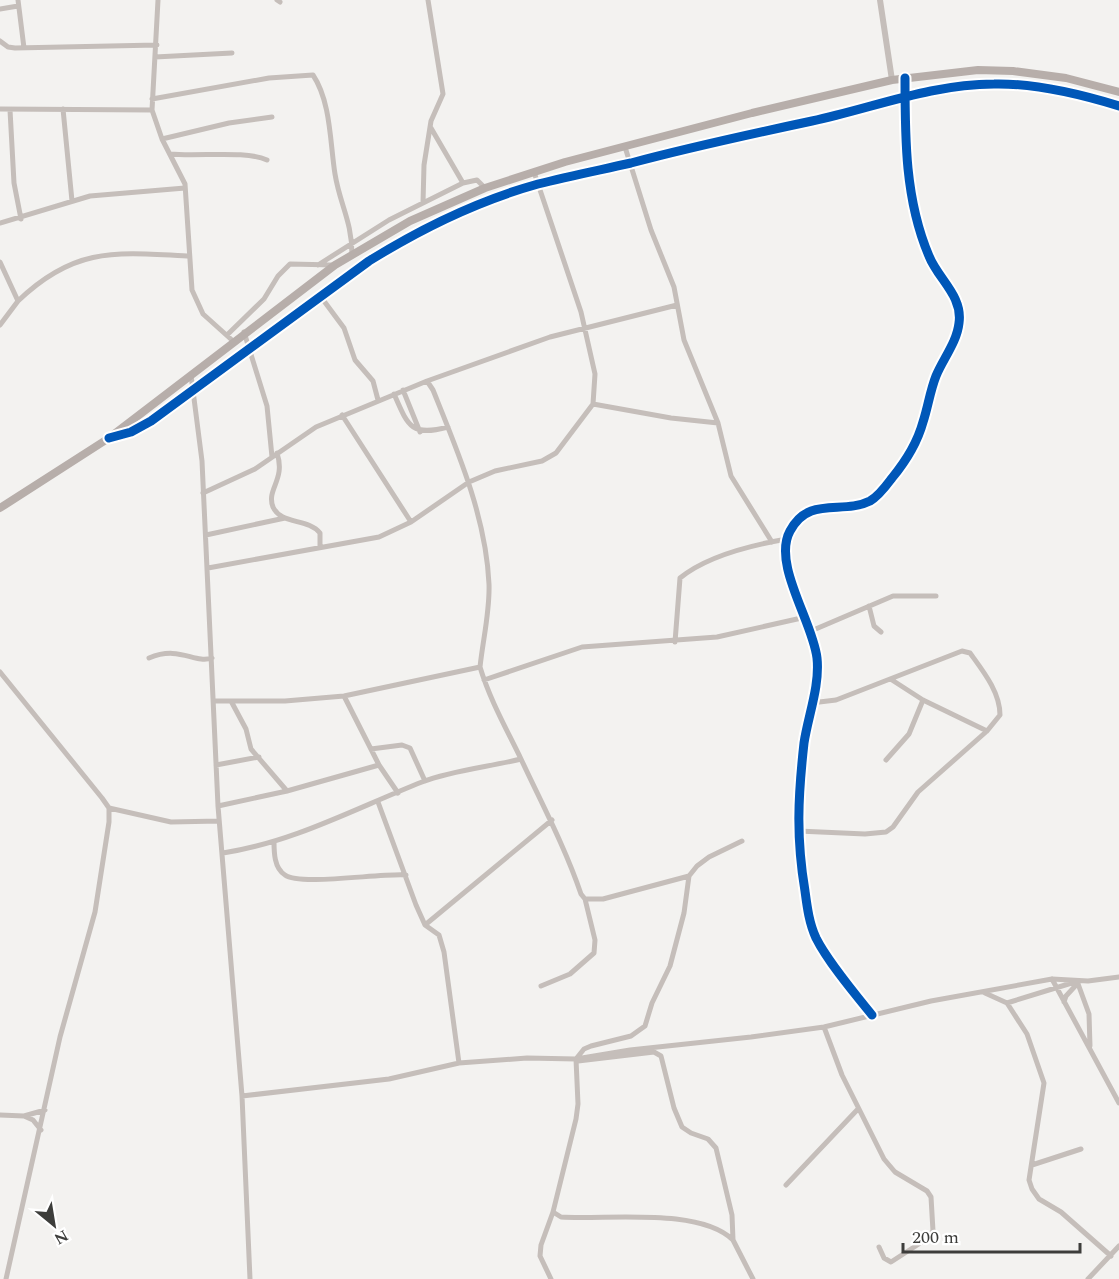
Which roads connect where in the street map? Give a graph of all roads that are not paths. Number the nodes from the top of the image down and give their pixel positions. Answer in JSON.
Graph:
{"nodes":[{"id":1,"x":25,"y":0,"type":"edge"},
{"id":2,"x":158,"y":0,"type":"edge"},
{"id":3,"x":428,"y":0,"type":"edge"},
{"id":4,"x":880,"y":0,"type":"edge"},
{"id":5,"x":18,"y":2,"type":"edge"},
{"id":6,"x":0,"y":9,"type":"edge"},
{"id":7,"x":0,"y":41,"type":"edge"},
{"id":8,"x":157,"y":45,"type":"junction"},
{"id":9,"x":24,"y":48,"type":"junction"},
{"id":10,"x":232,"y":53,"type":"dead end"},
{"id":11,"x":155,"y":57,"type":"junction"},
{"id":12,"x":905,"y":78,"type":"junction"},
{"id":13,"x":892,"y":80,"type":"junction"},
{"id":14,"x":1119,"y":92,"type":"edge"},
{"id":15,"x":905,"y":96,"type":"junction"},
{"id":16,"x":152,"y":99,"type":"junction"},
{"id":17,"x":1119,"y":106,"type":"edge"},
{"id":18,"x":0,"y":109,"type":"edge"},
{"id":19,"x":63,"y":109,"type":"junction"},
{"id":20,"x":10,"y":110,"type":"junction"},
{"id":21,"x":152,"y":110,"type":"junction"},
{"id":22,"x":272,"y":117,"type":"dead end"},
{"id":23,"x":430,"y":127,"type":"junction"},
{"id":24,"x":162,"y":139,"type":"junction"},
{"id":25,"x":625,"y":147,"type":"junction"},
{"id":26,"x":170,"y":154,"type":"junction"},
{"id":27,"x":267,"y":160,"type":"dead end"},
{"id":28,"x":629,"y":163,"type":"junction"},
{"id":29,"x":534,"y":172,"type":"junction"},
{"id":30,"x":463,"y":183,"type":"junction"},
{"id":31,"x":538,"y":184,"type":"junction"},
{"id":32,"x":185,"y":188,"type":"junction"},
{"id":33,"x":485,"y":188,"type":"junction"},
{"id":34,"x":72,"y":201,"type":"junction"},
{"id":35,"x":423,"y":203,"type":"junction"},
{"id":36,"x":21,"y":219,"type":"junction"},
{"id":37,"x":0,"y":223,"type":"edge"},
{"id":38,"x":352,"y":243,"type":"junction"},
{"id":39,"x":352,"y":255,"type":"junction"},
{"id":40,"x":187,"y":256,"type":"junction"},
{"id":41,"x":0,"y":262,"type":"edge"},
{"id":42,"x":318,"y":264,"type":"junction"},
{"id":43,"x":335,"y":266,"type":"junction"},
{"id":44,"x":321,"y":297,"type":"junction"},
{"id":45,"x":18,"y":301,"type":"junction"},
{"id":46,"x":677,"y":305,"type":"junction"},
{"id":47,"x":0,"y":325,"type":"edge"},
{"id":48,"x":585,"y":326,"type":"junction"},
{"id":49,"x":244,"y":332,"type":"junction"},
{"id":50,"x":230,"y":338,"type":"junction"},
{"id":51,"x":250,"y":347,"type":"junction"},
{"id":52,"x":191,"y":375,"type":"junction"},
{"id":53,"x":427,"y":381,"type":"junction"},
{"id":54,"x":403,"y":390,"type":"junction"},
{"id":55,"x":194,"y":391,"type":"junction"},
{"id":56,"x":394,"y":394,"type":"junction"},
{"id":57,"x":378,"y":400,"type":"junction"},
{"id":58,"x":593,"y":404,"type":"junction"},
{"id":59,"x":342,"y":415,"type":"junction"},
{"id":60,"x":718,"y":423,"type":"junction"},
{"id":61,"x":448,"y":427,"type":"junction"},
{"id":62,"x":420,"y":432,"type":"junction"},
{"id":63,"x":109,"y":438,"type":"junction"},
{"id":64,"x":274,"y":455,"type":"junction"},
{"id":65,"x":469,"y":482,"type":"junction"},
{"id":66,"x":202,"y":494,"type":"junction"},
{"id":67,"x":0,"y":508,"type":"edge"},
{"id":68,"x":285,"y":518,"type":"junction"},
{"id":69,"x":411,"y":522,"type":"junction"},
{"id":70,"x":206,"y":535,"type":"junction"},
{"id":71,"x":786,"y":539,"type":"junction"},
{"id":72,"x":772,"y":542,"type":"junction"},
{"id":73,"x":320,"y":547,"type":"junction"},
{"id":74,"x":208,"y":568,"type":"junction"},
{"id":75,"x":936,"y":596,"type":"dead end"},
{"id":76,"x":869,"y":606,"type":"junction"},
{"id":77,"x":806,"y":617,"type":"junction"},
{"id":78,"x":811,"y":631,"type":"junction"},
{"id":79,"x":880,"y":632,"type":"dead end"},
{"id":80,"x":675,"y":642,"type":"junction"},
{"id":81,"x":149,"y":658,"type":"dead end"},
{"id":82,"x":212,"y":658,"type":"junction"},
{"id":83,"x":480,"y":666,"type":"junction"},
{"id":84,"x":0,"y":672,"type":"edge"},
{"id":85,"x":484,"y":680,"type":"junction"},
{"id":86,"x":892,"y":680,"type":"junction"},
{"id":87,"x":344,"y":696,"type":"junction"},
{"id":88,"x":923,"y":700,"type":"junction"},
{"id":89,"x":214,"y":701,"type":"junction"},
{"id":90,"x":231,"y":701,"type":"junction"},
{"id":91,"x":811,"y":703,"type":"junction"},
{"id":92,"x":987,"y":731,"type":"junction"},
{"id":93,"x":371,"y":749,"type":"junction"},
{"id":94,"x":259,"y":757,"type":"junction"},
{"id":95,"x":521,"y":759,"type":"junction"},
{"id":96,"x":886,"y":760,"type":"dead end"},
{"id":97,"x":216,"y":765,"type":"junction"},
{"id":98,"x":379,"y":765,"type":"junction"},
{"id":99,"x":425,"y":781,"type":"junction"},
{"id":100,"x":287,"y":791,"type":"junction"},
{"id":101,"x":398,"y":793,"type":"junction"},
{"id":102,"x":378,"y":802,"type":"junction"},
{"id":103,"x":218,"y":806,"type":"junction"},
{"id":104,"x":109,"y":808,"type":"junction"},
{"id":105,"x":219,"y":820,"type":"junction"},
{"id":106,"x":552,"y":820,"type":"junction"},
{"id":107,"x":798,"y":831,"type":"junction"},
{"id":108,"x":274,"y":841,"type":"junction"},
{"id":109,"x":742,"y":841,"type":"dead end"},
{"id":110,"x":223,"y":853,"type":"junction"},
{"id":111,"x":406,"y":875,"type":"junction"},
{"id":112,"x":689,"y":876,"type":"junction"},
{"id":113,"x":585,"y":899,"type":"junction"},
{"id":114,"x":425,"y":925,"type":"junction"},
{"id":115,"x":1119,"y":977,"type":"edge"},
{"id":116,"x":1052,"y":979,"type":"junction"},
{"id":117,"x":1079,"y":982,"type":"junction"},
{"id":118,"x":541,"y":986,"type":"dead end"},
{"id":119,"x":1056,"y":986,"type":"junction"},
{"id":120,"x":985,"y":993,"type":"junction"},
{"id":121,"x":1064,"y":1002,"type":"junction"},
{"id":122,"x":1007,"y":1003,"type":"junction"},
{"id":123,"x":872,"y":1015,"type":"junction"},
{"id":124,"x":824,"y":1027,"type":"junction"},
{"id":125,"x":1090,"y":1047,"type":"junction"},
{"id":126,"x":576,"y":1060,"type":"junction"},
{"id":127,"x":459,"y":1063,"type":"junction"},
{"id":128,"x":242,"y":1095,"type":"junction"},
{"id":129,"x":1119,"y":1103,"type":"edge"},
{"id":130,"x":858,"y":1109,"type":"junction"},
{"id":131,"x":45,"y":1110,"type":"junction"},
{"id":132,"x":0,"y":1115,"type":"edge"},
{"id":133,"x":24,"y":1116,"type":"junction"},
{"id":134,"x":41,"y":1130,"type":"junction"},
{"id":135,"x":1081,"y":1149,"type":"dead end"},
{"id":136,"x":1032,"y":1165,"type":"junction"},
{"id":137,"x":786,"y":1185,"type":"dead end"},
{"id":138,"x":553,"y":1212,"type":"junction"},
{"id":139,"x":732,"y":1240,"type":"junction"},
{"id":140,"x":1119,"y":1246,"type":"edge"},
{"id":141,"x":879,"y":1247,"type":"dead end"},
{"id":142,"x":1111,"y":1256,"type":"junction"},
{"id":143,"x":6,"y":1279,"type":"edge"},
{"id":144,"x":250,"y":1279,"type":"edge"},
{"id":145,"x":551,"y":1279,"type":"edge"},
{"id":146,"x":753,"y":1279,"type":"edge"},
{"id":147,"x":1088,"y":1279,"type":"edge"}],
"edges":[{"from":1,"to":5,"type":"street"},
{"from":2,"to":8,"type":"street"},
{"from":3,"to":23,"type":"street"},
{"from":4,"to":13,"type":"street"},
{"from":5,"to":6,"type":"street"},
{"from":5,"to":9,"type":"street"},
{"from":7,"to":9,"type":"street"},
{"from":8,"to":9,"type":"street"},
{"from":8,"to":11,"type":"street"},
{"from":10,"to":11,"type":"street"},
{"from":11,"to":16,"type":"street"},
{"from":12,"to":13,"type":"highway"},
{"from":12,"to":14,"type":"highway"},
{"from":12,"to":15,"type":"street"},
{"from":13,"to":25,"type":"highway"},
{"from":15,"to":17,"type":"street"},
{"from":15,"to":28,"type":"street"},
{"from":15,"to":71,"type":"street"},
{"from":16,"to":21,"type":"street"},
{"from":16,"to":38,"type":"street"},
{"from":18,"to":20,"type":"street"},
{"from":19,"to":20,"type":"street"},
{"from":19,"to":21,"type":"street"},
{"from":19,"to":34,"type":"street"},
{"from":20,"to":36,"type":"street"},
{"from":21,"to":24,"type":"street"},
{"from":22,"to":24,"type":"street"},
{"from":23,"to":30,"type":"street"},
{"from":23,"to":35,"type":"street"},
{"from":24,"to":26,"type":"street"},
{"from":25,"to":28,"type":"street"},
{"from":25,"to":29,"type":"highway"},
{"from":26,"to":27,"type":"street"},
{"from":26,"to":32,"type":"street"},
{"from":28,"to":31,"type":"street"},
{"from":28,"to":46,"type":"street"},
{"from":29,"to":31,"type":"street"},
{"from":29,"to":33,"type":"highway"},
{"from":30,"to":33,"type":"street"},
{"from":30,"to":35,"type":"street"},
{"from":31,"to":44,"type":"street"},
{"from":31,"to":48,"type":"street"},
{"from":32,"to":34,"type":"street"},
{"from":32,"to":40,"type":"street"},
{"from":33,"to":39,"type":"highway"},
{"from":34,"to":36,"type":"street"},
{"from":35,"to":38,"type":"street"},
{"from":36,"to":37,"type":"street"},
{"from":38,"to":39,"type":"street"},
{"from":38,"to":42,"type":"street"},
{"from":39,"to":43,"type":"highway"},
{"from":40,"to":45,"type":"street"},
{"from":40,"to":50,"type":"street"},
{"from":41,"to":45,"type":"street"},
{"from":42,"to":43,"type":"street"},
{"from":42,"to":50,"type":"street"},
{"from":43,"to":49,"type":"highway"},
{"from":44,"to":51,"type":"street"},
{"from":44,"to":57,"type":"street"},
{"from":45,"to":47,"type":"street"},
{"from":46,"to":48,"type":"street"},
{"from":46,"to":60,"type":"street"},
{"from":48,"to":53,"type":"street"},
{"from":48,"to":58,"type":"street"},
{"from":49,"to":50,"type":"highway"},
{"from":49,"to":51,"type":"street"},
{"from":50,"to":52,"type":"highway"},
{"from":51,"to":55,"type":"street"},
{"from":51,"to":64,"type":"street"},
{"from":52,"to":55,"type":"street"},
{"from":52,"to":63,"type":"highway"},
{"from":53,"to":54,"type":"street"},
{"from":53,"to":61,"type":"street"},
{"from":54,"to":56,"type":"street"},
{"from":54,"to":62,"type":"street"},
{"from":55,"to":63,"type":"street"},
{"from":55,"to":66,"type":"street"},
{"from":56,"to":57,"type":"street"},
{"from":56,"to":62,"type":"street"},
{"from":57,"to":59,"type":"street"},
{"from":58,"to":60,"type":"street"},
{"from":58,"to":65,"type":"street"},
{"from":59,"to":64,"type":"street"},
{"from":59,"to":69,"type":"street"},
{"from":60,"to":72,"type":"street"},
{"from":61,"to":62,"type":"street"},
{"from":61,"to":65,"type":"street"},
{"from":63,"to":67,"type":"highway"},
{"from":64,"to":66,"type":"street"},
{"from":64,"to":68,"type":"street"},
{"from":65,"to":69,"type":"street"},
{"from":65,"to":83,"type":"street"},
{"from":66,"to":70,"type":"street"},
{"from":68,"to":70,"type":"street"},
{"from":68,"to":73,"type":"street"},
{"from":69,"to":73,"type":"street"},
{"from":70,"to":74,"type":"street"},
{"from":71,"to":72,"type":"street"},
{"from":71,"to":77,"type":"street"},
{"from":72,"to":80,"type":"street"},
{"from":73,"to":74,"type":"street"},
{"from":74,"to":82,"type":"street"},
{"from":75,"to":76,"type":"street"},
{"from":76,"to":78,"type":"street"},
{"from":76,"to":79,"type":"street"},
{"from":77,"to":78,"type":"street"},
{"from":77,"to":80,"type":"street"},
{"from":78,"to":91,"type":"street"},
{"from":80,"to":85,"type":"street"},
{"from":81,"to":82,"type":"street"},
{"from":82,"to":89,"type":"street"},
{"from":83,"to":85,"type":"street"},
{"from":83,"to":87,"type":"street"},
{"from":84,"to":104,"type":"street"},
{"from":85,"to":95,"type":"street"},
{"from":86,"to":88,"type":"street"},
{"from":86,"to":91,"type":"street"},
{"from":86,"to":92,"type":"street"},
{"from":87,"to":90,"type":"street"},
{"from":87,"to":93,"type":"street"},
{"from":88,"to":92,"type":"street"},
{"from":88,"to":96,"type":"street"},
{"from":89,"to":90,"type":"street"},
{"from":89,"to":97,"type":"street"},
{"from":90,"to":94,"type":"street"},
{"from":91,"to":107,"type":"street"},
{"from":92,"to":107,"type":"street"},
{"from":93,"to":98,"type":"street"},
{"from":93,"to":99,"type":"street"},
{"from":94,"to":97,"type":"street"},
{"from":94,"to":100,"type":"street"},
{"from":95,"to":99,"type":"street"},
{"from":95,"to":106,"type":"street"},
{"from":97,"to":103,"type":"street"},
{"from":98,"to":100,"type":"street"},
{"from":98,"to":101,"type":"street"},
{"from":99,"to":101,"type":"street"},
{"from":100,"to":103,"type":"street"},
{"from":101,"to":102,"type":"street"},
{"from":102,"to":108,"type":"street"},
{"from":102,"to":111,"type":"street"},
{"from":103,"to":105,"type":"street"},
{"from":104,"to":105,"type":"street"},
{"from":104,"to":131,"type":"street"},
{"from":105,"to":110,"type":"street"},
{"from":106,"to":113,"type":"street"},
{"from":106,"to":114,"type":"street"},
{"from":107,"to":123,"type":"street"},
{"from":108,"to":110,"type":"street"},
{"from":108,"to":111,"type":"street"},
{"from":109,"to":112,"type":"street"},
{"from":110,"to":128,"type":"street"},
{"from":111,"to":114,"type":"street"},
{"from":112,"to":113,"type":"street"},
{"from":112,"to":126,"type":"street"},
{"from":113,"to":118,"type":"street"},
{"from":114,"to":127,"type":"street"},
{"from":115,"to":117,"type":"street"},
{"from":116,"to":117,"type":"street"},
{"from":116,"to":119,"type":"street"},
{"from":116,"to":120,"type":"street"},
{"from":117,"to":119,"type":"street"},
{"from":117,"to":121,"type":"street"},
{"from":117,"to":125,"type":"street"},
{"from":119,"to":121,"type":"street"},
{"from":119,"to":122,"type":"street"},
{"from":120,"to":122,"type":"street"},
{"from":120,"to":123,"type":"street"},
{"from":121,"to":125,"type":"street"},
{"from":122,"to":136,"type":"street"},
{"from":123,"to":124,"type":"street"},
{"from":124,"to":126,"type":"street"},
{"from":124,"to":130,"type":"street"},
{"from":125,"to":129,"type":"street"},
{"from":126,"to":127,"type":"street"},
{"from":126,"to":138,"type":"street"},
{"from":126,"to":139,"type":"street"},
{"from":127,"to":128,"type":"street"},
{"from":128,"to":144,"type":"street"},
{"from":130,"to":137,"type":"street"},
{"from":130,"to":141,"type":"street"},
{"from":131,"to":133,"type":"street"},
{"from":131,"to":134,"type":"street"},
{"from":132,"to":133,"type":"street"},
{"from":133,"to":134,"type":"street"},
{"from":134,"to":143,"type":"street"},
{"from":135,"to":136,"type":"street"},
{"from":136,"to":142,"type":"street"},
{"from":138,"to":139,"type":"street"},
{"from":138,"to":145,"type":"street"},
{"from":139,"to":146,"type":"street"},
{"from":140,"to":142,"type":"street"},
{"from":142,"to":147,"type":"street"}]}
